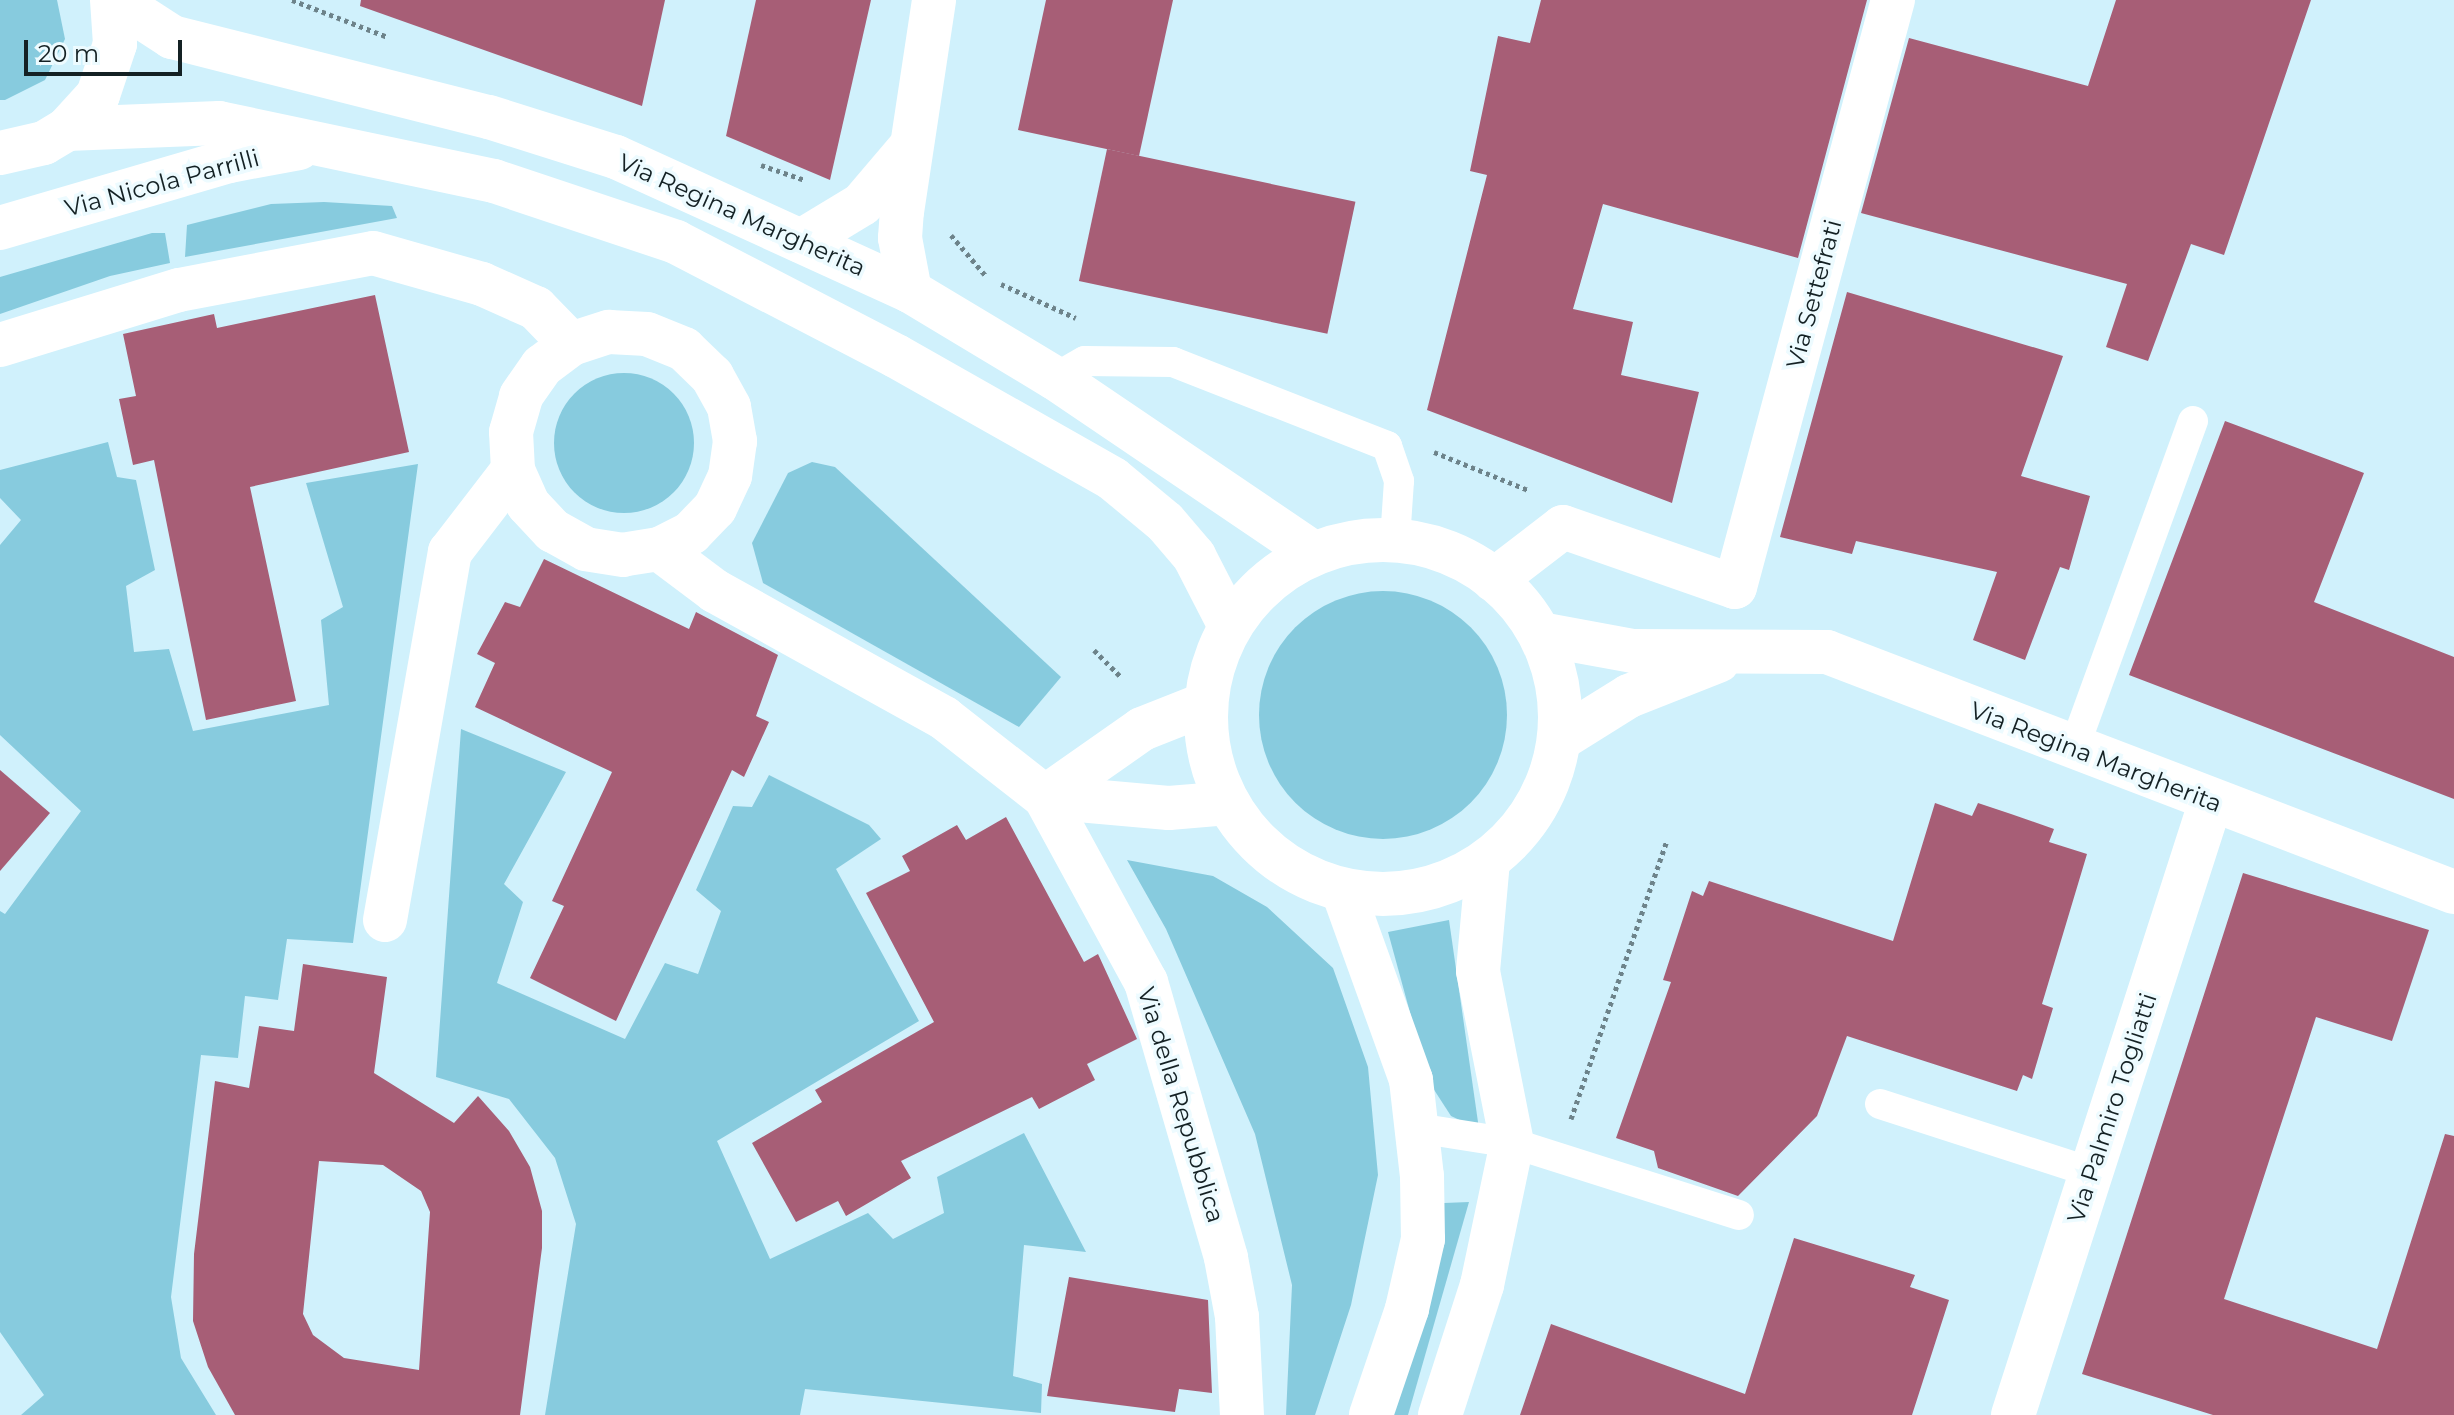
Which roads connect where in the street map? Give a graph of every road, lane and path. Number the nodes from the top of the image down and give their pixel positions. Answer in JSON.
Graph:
{"nodes":[{"id":1,"x":114,"y":0,"type":"edge"},
{"id":2,"x":934,"y":0,"type":"edge"},
{"id":3,"x":1893,"y":0,"type":"edge"},
{"id":4,"x":67,"y":129,"type":"junction"},
{"id":5,"x":325,"y":143,"type":"junction"},
{"id":6,"x":907,"y":151,"type":"junction"},
{"id":7,"x":0,"y":153,"type":"edge"},
{"id":8,"x":0,"y":228,"type":"edge"},
{"id":9,"x":801,"y":241,"type":"junction"},
{"id":10,"x":910,"y":291,"type":"junction"},
{"id":11,"x":571,"y":344,"type":"junction"},
{"id":12,"x":0,"y":345,"type":"edge"},
{"id":13,"x":1055,"y":378,"type":"junction"},
{"id":14,"x":2193,"y":421,"type":"dead end"},
{"id":15,"x":1427,"y":450,"type":"dead end"},
{"id":16,"x":513,"y":470,"type":"junction"},
{"id":17,"x":1542,"y":495,"type":"dead end"},
{"id":18,"x":1395,"y":540,"type":"junction"},
{"id":19,"x":659,"y":549,"type":"junction"},
{"id":20,"x":1313,"y":553,"type":"junction"},
{"id":21,"x":1494,"y":580,"type":"junction"},
{"id":22,"x":1230,"y":626,"type":"junction"},
{"id":23,"x":1540,"y":634,"type":"junction"},
{"id":24,"x":1094,"y":650,"type":"dead end"},
{"id":25,"x":1734,"y":655,"type":"junction"},
{"id":26,"x":1122,"y":678,"type":"dead end"},
{"id":27,"x":1205,"y":704,"type":"junction"},
{"id":28,"x":1560,"y":739,"type":"junction"},
{"id":29,"x":2074,"y":748,"type":"junction"},
{"id":30,"x":1045,"y":797,"type":"junction"},
{"id":31,"x":2211,"y":801,"type":"junction"},
{"id":32,"x":1228,"y":803,"type":"junction"},
{"id":33,"x":1667,"y":840,"type":"dead end"},
{"id":34,"x":1488,"y":862,"type":"junction"},
{"id":35,"x":1343,"y":891,"type":"junction"},
{"id":36,"x":2454,"y":892,"type":"edge"},
{"id":37,"x":385,"y":920,"type":"dead end"},
{"id":38,"x":1880,"y":1104,"type":"dead end"},
{"id":39,"x":1417,"y":1128,"type":"junction"},
{"id":40,"x":1512,"y":1143,"type":"junction"},
{"id":41,"x":1555,"y":1157,"type":"junction"},
{"id":42,"x":2091,"y":1172,"type":"junction"},
{"id":43,"x":1739,"y":1215,"type":"dead end"},
{"id":44,"x":1242,"y":1415,"type":"edge"},
{"id":45,"x":1371,"y":1415,"type":"edge"},
{"id":46,"x":1440,"y":1415,"type":"edge"},
{"id":47,"x":2013,"y":1415,"type":"edge"}],
"edges":[{"from":1,"to":4,"type":"street"},
{"from":1,"to":9,"type":"street","name":"Via Regina Margherita"},
{"from":2,"to":6,"type":"street"},
{"from":3,"to":21,"type":"street","name":"Via Settefrati"},
{"from":4,"to":5,"type":"street"},
{"from":4,"to":7,"type":"street"},
{"from":5,"to":8,"type":"street","name":"Via Nicola Parrilli"},
{"from":5,"to":22,"type":"street"},
{"from":6,"to":9,"type":"street"},
{"from":6,"to":10,"type":"street"},
{"from":9,"to":10,"type":"street","name":"Via Regina Margherita"},
{"from":10,"to":13,"type":"street","name":"Via Regina Margherita"},
{"from":11,"to":12,"type":"street"},
{"from":11,"to":16,"type":"street"},
{"from":11,"to":19,"type":"street"},
{"from":13,"to":18,"type":"lane"},
{"from":13,"to":20,"type":"street","name":"Via Regina Margherita"},
{"from":14,"to":29,"type":"lane"},
{"from":15,"to":17,"type":"path"},
{"from":16,"to":19,"type":"street"},
{"from":16,"to":37,"type":"street"},
{"from":18,"to":20,"type":"street"},
{"from":18,"to":21,"type":"street"},
{"from":19,"to":30,"type":"street","name":"Via della Repubblica"},
{"from":20,"to":22,"type":"street"},
{"from":21,"to":23,"type":"street"},
{"from":22,"to":27,"type":"street"},
{"from":23,"to":25,"type":"street","name":"Via Regina Margherita"},
{"from":23,"to":28,"type":"street"},
{"from":24,"to":26,"type":"path"},
{"from":25,"to":28,"type":"street","name":"Via Regina Margherita"},
{"from":25,"to":29,"type":"street","name":"Via Regina Margherita"},
{"from":27,"to":30,"type":"street"},
{"from":27,"to":32,"type":"street"},
{"from":28,"to":34,"type":"street"},
{"from":29,"to":31,"type":"street","name":"Via Regina Margherita"},
{"from":30,"to":32,"type":"street"},
{"from":30,"to":44,"type":"street","name":"Via della Repubblica"},
{"from":31,"to":36,"type":"street","name":"Via Regina Margherita"},
{"from":31,"to":42,"type":"street","name":"Via Palmiro Togliatti"},
{"from":32,"to":35,"type":"street"},
{"from":33,"to":41,"type":"path"},
{"from":34,"to":35,"type":"street"},
{"from":34,"to":40,"type":"street"},
{"from":35,"to":39,"type":"street"},
{"from":38,"to":42,"type":"lane"},
{"from":39,"to":40,"type":"lane"},
{"from":39,"to":45,"type":"street"},
{"from":40,"to":41,"type":"lane"},
{"from":40,"to":46,"type":"street"},
{"from":41,"to":43,"type":"lane"},
{"from":42,"to":47,"type":"street","name":"Via Palmiro Togliatti"}]}
